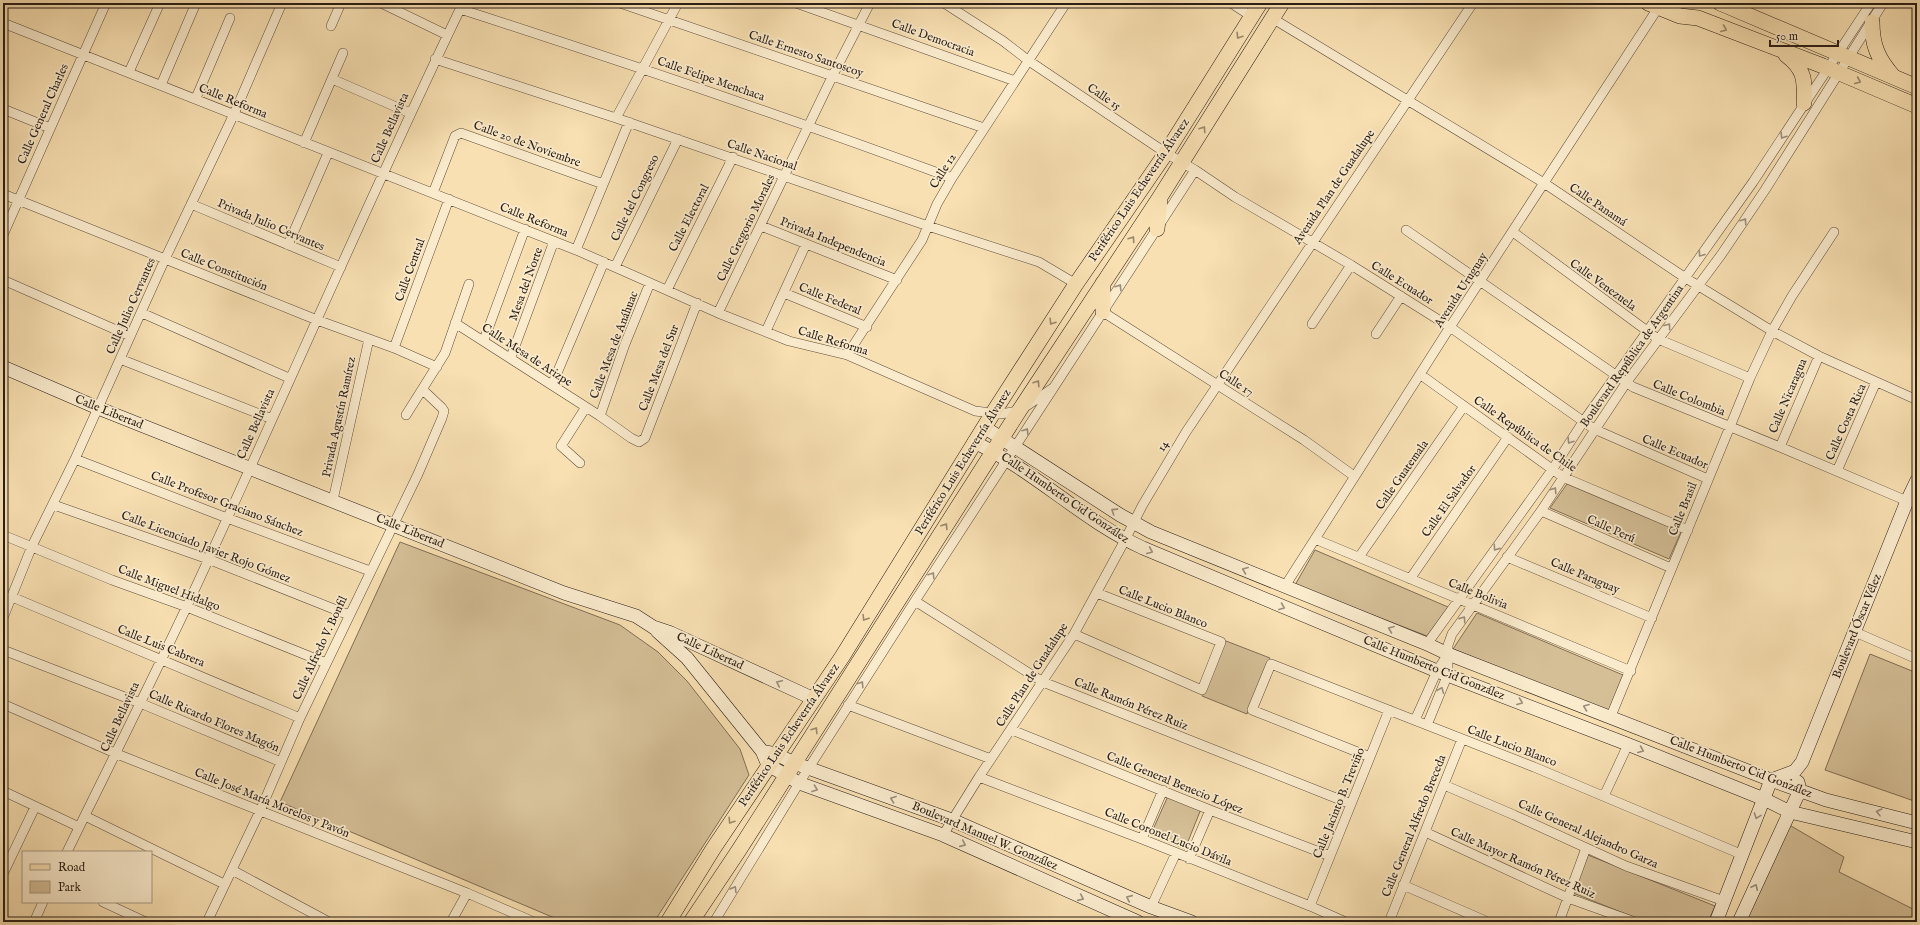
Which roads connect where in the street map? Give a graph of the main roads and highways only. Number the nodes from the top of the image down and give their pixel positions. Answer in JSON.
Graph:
{"nodes":[{"id":1,"x":1260,"y":3,"type":"edge"},
{"id":2,"x":1282,"y":3,"type":"edge"},
{"id":3,"x":1720,"y":3,"type":"edge"},
{"id":4,"x":1658,"y":4,"type":"edge"},
{"id":5,"x":1872,"y":22,"type":"road end"},
{"id":6,"x":1781,"y":50,"type":"junction"},
{"id":7,"x":1894,"y":76,"type":"junction"},
{"id":8,"x":1917,"y":87,"type":"edge"},
{"id":9,"x":1804,"y":103,"type":"road end"},
{"id":10,"x":1917,"y":106,"type":"edge"},
{"id":11,"x":1160,"y":197,"type":"junction"},
{"id":12,"x":1157,"y":229,"type":"road end"},
{"id":13,"x":1102,"y":283,"type":"junction"},
{"id":14,"x":1103,"y":312,"type":"road end"},
{"id":15,"x":668,"y":922,"type":"edge"},
{"id":16,"x":690,"y":922,"type":"edge"}],
"edges":[{"from":1,"to":15,"type":"main road","name":"Periférico Luis Echeverría Álvarez","one_way":true},
{"from":11,"to":2,"type":"main road","name":"Periférico Luis Echeverría Álvarez","one_way":true},
{"from":3,"to":7,"type":"main road"},
{"from":4,"to":6,"type":"main road","one_way":true},
{"from":5,"to":7,"type":"main road"},
{"from":6,"to":9,"type":"main road"},
{"from":6,"to":10,"type":"main road","one_way":true},
{"from":7,"to":8,"type":"main road"},
{"from":11,"to":12,"type":"main road"},
{"from":13,"to":11,"type":"main road","name":"Periférico Luis Echeverría Álvarez","one_way":true},
{"from":13,"to":14,"type":"main road"},
{"from":16,"to":13,"type":"main road","name":"Periférico Luis Echeverría Álvarez","one_way":true}]}
